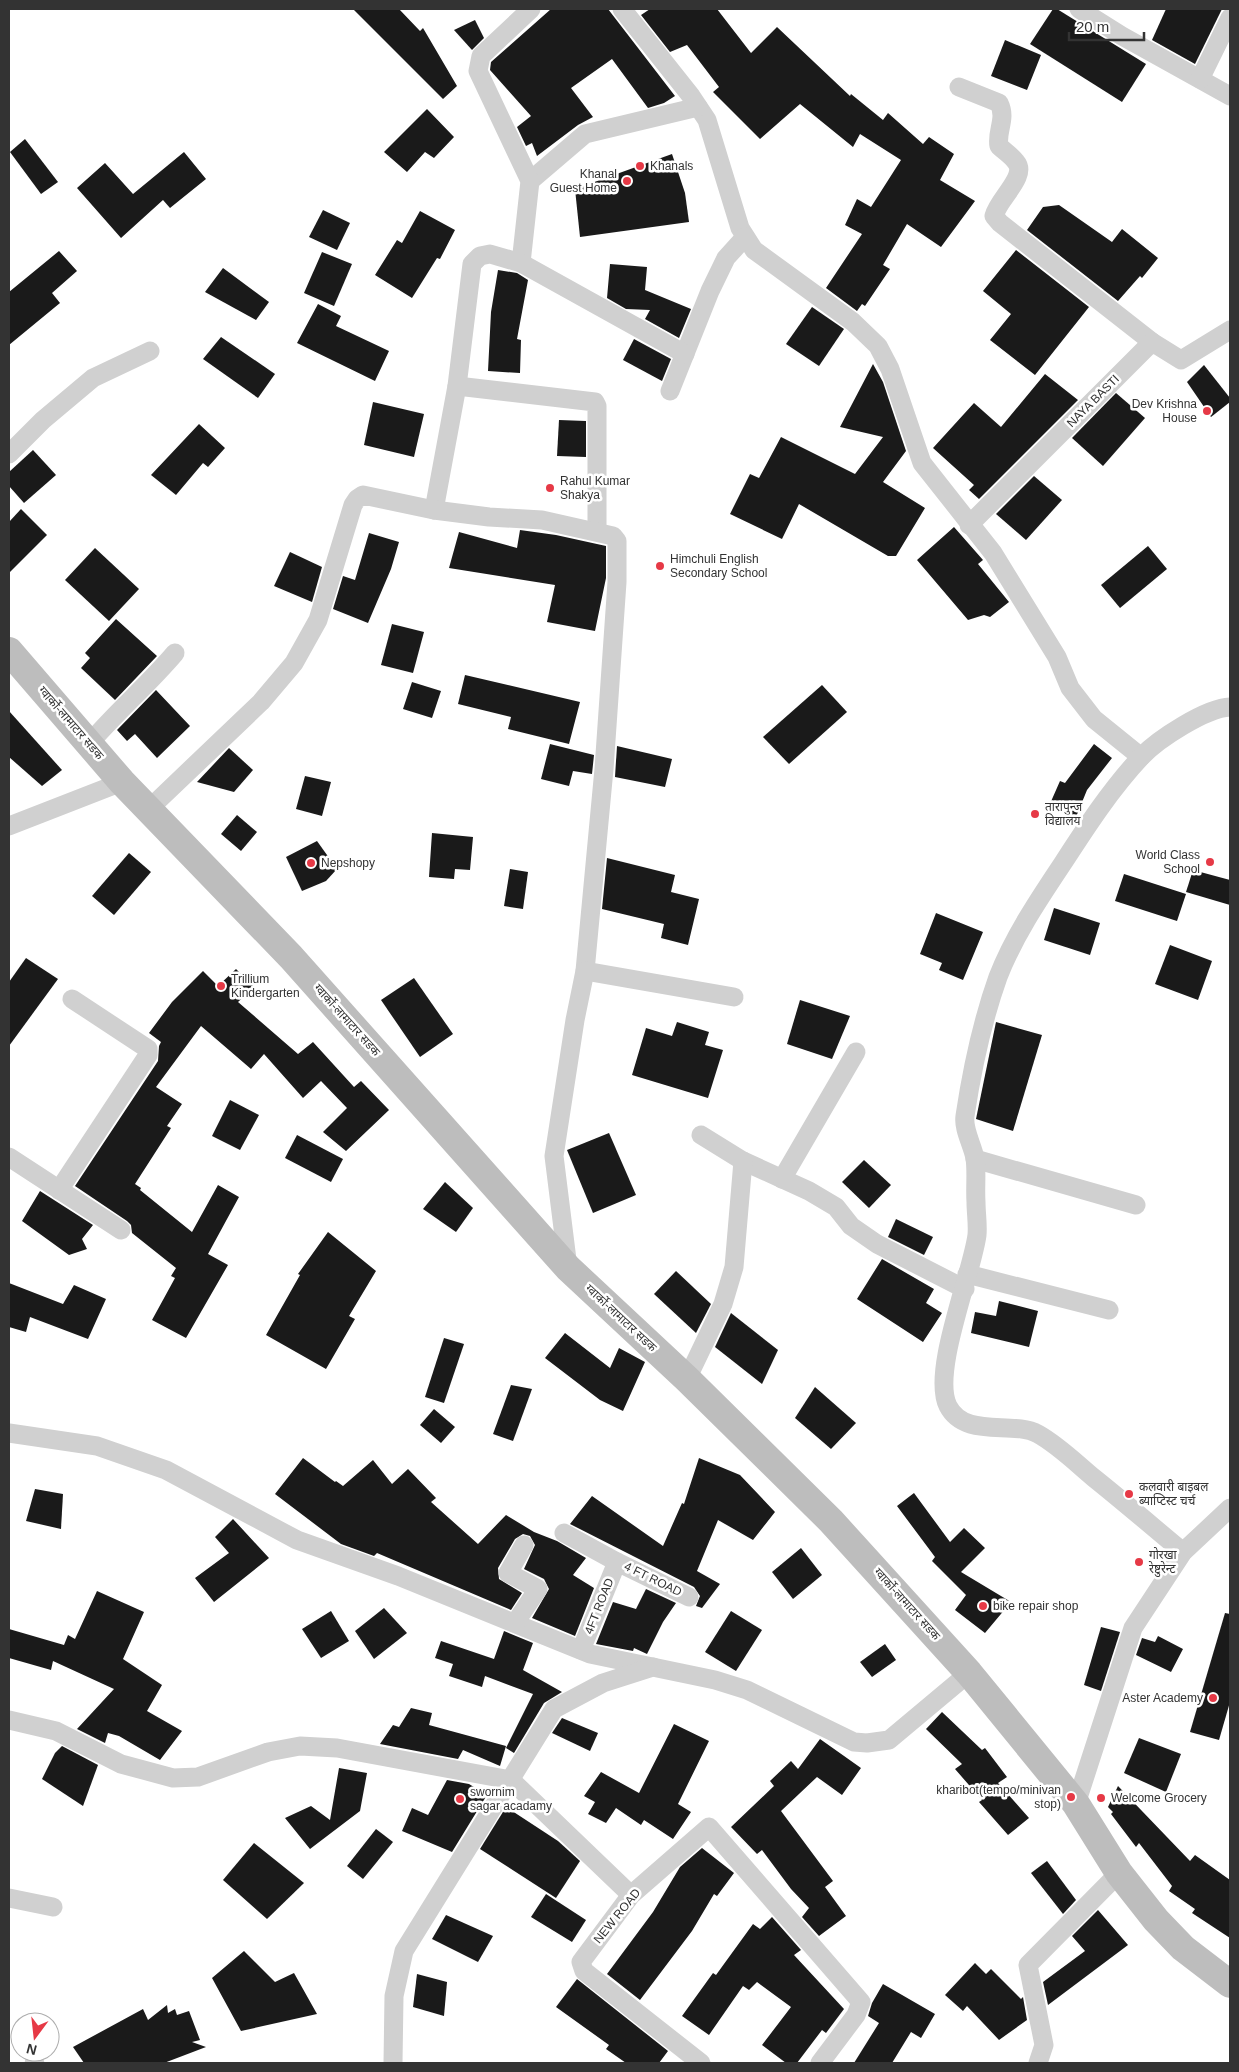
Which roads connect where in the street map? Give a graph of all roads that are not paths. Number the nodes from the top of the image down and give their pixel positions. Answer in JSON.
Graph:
{"nodes":[{"id":1,"x":531,"y":9,"type":"edge"},
{"id":2,"x":622,"y":9,"type":"edge"},
{"id":3,"x":1079,"y":9,"type":"edge"},
{"id":4,"x":1230,"y":18,"type":"edge"},
{"id":5,"x":1200,"y":79,"type":"junction"},
{"id":6,"x":958,"y":87,"type":"dead end"},
{"id":7,"x":1230,"y":96,"type":"edge"},
{"id":8,"x":698,"y":106,"type":"junction"},
{"id":9,"x":530,"y":181,"type":"junction"},
{"id":10,"x":745,"y":237,"type":"junction"},
{"id":11,"x":521,"y":263,"type":"junction"},
{"id":12,"x":1230,"y":330,"type":"edge"},
{"id":13,"x":1152,"y":342,"type":"junction"},
{"id":14,"x":150,"y":351,"type":"dead end"},
{"id":15,"x":685,"y":354,"type":"junction"},
{"id":16,"x":457,"y":386,"type":"junction"},
{"id":17,"x":670,"y":391,"type":"dead end"},
{"id":18,"x":9,"y":454,"type":"edge"},
{"id":19,"x":434,"y":510,"type":"junction"},
{"id":20,"x":969,"y":525,"type":"junction"},
{"id":21,"x":597,"y":531,"type":"junction"},
{"id":22,"x":9,"y":651,"type":"edge"},
{"id":23,"x":175,"y":652,"type":"dead end"},
{"id":24,"x":1230,"y":707,"type":"edge"},
{"id":25,"x":89,"y":744,"type":"junction"},
{"id":26,"x":1141,"y":757,"type":"junction"},
{"id":27,"x":122,"y":782,"type":"junction"},
{"id":28,"x":149,"y":809,"type":"junction"},
{"id":29,"x":9,"y":826,"type":"edge"},
{"id":30,"x":585,"y":971,"type":"junction"},
{"id":31,"x":734,"y":997,"type":"dead end"},
{"id":32,"x":72,"y":999,"type":"dead end"},
{"id":33,"x":856,"y":1052,"type":"dead end"},
{"id":34,"x":701,"y":1135,"type":"dead end"},
{"id":35,"x":9,"y":1157,"type":"edge"},
{"id":36,"x":975,"y":1159,"type":"junction"},
{"id":37,"x":744,"y":1161,"type":"junction"},
{"id":38,"x":782,"y":1179,"type":"junction"},
{"id":39,"x":60,"y":1190,"type":"junction"},
{"id":40,"x":1136,"y":1205,"type":"dead end"},
{"id":41,"x":121,"y":1230,"type":"dead end"},
{"id":42,"x":568,"y":1268,"type":"junction"},
{"id":43,"x":966,"y":1282,"type":"junction"},
{"id":44,"x":1109,"y":1310,"type":"dead end"},
{"id":45,"x":688,"y":1379,"type":"junction"},
{"id":46,"x":9,"y":1432,"type":"edge"},
{"id":47,"x":1230,"y":1508,"type":"edge"},
{"id":48,"x":564,"y":1533,"type":"dead end"},
{"id":49,"x":520,"y":1551,"type":"dead end"},
{"id":50,"x":1182,"y":1552,"type":"junction"},
{"id":51,"x":617,"y":1562,"type":"junction"},
{"id":52,"x":689,"y":1597,"type":"dead end"},
{"id":53,"x":516,"y":1623,"type":"junction"},
{"id":54,"x":581,"y":1650,"type":"junction"},
{"id":55,"x":654,"y":1667,"type":"junction"},
{"id":56,"x":969,"y":1673,"type":"junction"},
{"id":57,"x":9,"y":1720,"type":"edge"},
{"id":58,"x":511,"y":1780,"type":"junction"},
{"id":59,"x":1076,"y":1804,"type":"junction"},
{"id":60,"x":1119,"y":1873,"type":"junction"},
{"id":61,"x":631,"y":1895,"type":"junction"},
{"id":62,"x":9,"y":1898,"type":"edge"},
{"id":63,"x":54,"y":1907,"type":"dead end"},
{"id":64,"x":1230,"y":1984,"type":"edge"},
{"id":65,"x":393,"y":2063,"type":"edge"},
{"id":66,"x":701,"y":2063,"type":"edge"},
{"id":67,"x":820,"y":2063,"type":"edge"},
{"id":68,"x":1038,"y":2063,"type":"edge"}],
"edges":[{"from":1,"to":9,"type":"street"},
{"from":2,"to":8,"type":"street"},
{"from":3,"to":5,"type":"street"},
{"from":4,"to":5,"type":"street"},
{"from":5,"to":7,"type":"street"},
{"from":6,"to":13,"type":"street"},
{"from":8,"to":9,"type":"street"},
{"from":8,"to":10,"type":"street"},
{"from":9,"to":11,"type":"street"},
{"from":10,"to":15,"type":"street"},
{"from":10,"to":20,"type":"street"},
{"from":11,"to":15,"type":"street"},
{"from":11,"to":16,"type":"street"},
{"from":12,"to":13,"type":"street"},
{"from":13,"to":20,"type":"street","name":"NAYA BASTI"},
{"from":14,"to":18,"type":"street"},
{"from":15,"to":17,"type":"street"},
{"from":16,"to":19,"type":"street"},
{"from":16,"to":21,"type":"street"},
{"from":19,"to":21,"type":"street"},
{"from":19,"to":28,"type":"street"},
{"from":20,"to":26,"type":"street"},
{"from":21,"to":30,"type":"street"},
{"from":22,"to":25,"type":"main road","name":"ग्वार्को-लामाटार सडक"},
{"from":23,"to":25,"type":"street"},
{"from":24,"to":26,"type":"street"},
{"from":25,"to":27,"type":"main road","name":"ग्वार्को-लामाटार सडक"},
{"from":26,"to":36,"type":"street"},
{"from":27,"to":28,"type":"main road","name":"ग्वार्को-लामाटार सडक"},
{"from":27,"to":29,"type":"street"},
{"from":28,"to":42,"type":"main road","name":"ग्वार्को-लामाटार सडक"},
{"from":30,"to":31,"type":"street"},
{"from":30,"to":42,"type":"street"},
{"from":32,"to":39,"type":"street"},
{"from":33,"to":38,"type":"street"},
{"from":34,"to":37,"type":"street"},
{"from":35,"to":39,"type":"street"},
{"from":36,"to":40,"type":"street"},
{"from":36,"to":43,"type":"street"},
{"from":37,"to":38,"type":"street"},
{"from":37,"to":45,"type":"street"},
{"from":38,"to":43,"type":"street"},
{"from":39,"to":41,"type":"street"},
{"from":42,"to":45,"type":"main road","name":"ग्वार्को-लामाटार सडक"},
{"from":43,"to":44,"type":"street"},
{"from":43,"to":50,"type":"street"},
{"from":45,"to":56,"type":"main road","name":"ग्वार्को-लामाटार सडक"},
{"from":46,"to":53,"type":"street"},
{"from":47,"to":50,"type":"street"},
{"from":48,"to":51,"type":"street","name":"4FT ROAD"},
{"from":49,"to":53,"type":"street"},
{"from":50,"to":59,"type":"street"},
{"from":51,"to":52,"type":"street","name":"4 FT ROAD"},
{"from":51,"to":54,"type":"street","name":"4FT ROAD"},
{"from":53,"to":54,"type":"street"},
{"from":54,"to":55,"type":"street"},
{"from":55,"to":56,"type":"street"},
{"from":55,"to":58,"type":"street"},
{"from":56,"to":59,"type":"main road","name":"ग्वार्को-लामाटार सडक"},
{"from":57,"to":58,"type":"street"},
{"from":58,"to":61,"type":"street"},
{"from":58,"to":65,"type":"street"},
{"from":59,"to":60,"type":"main road","name":"ग्वार्को-लामाटार सडक"},
{"from":60,"to":64,"type":"main road","name":"ग्वार्को-लामाटार सडक"},
{"from":60,"to":68,"type":"street"},
{"from":61,"to":66,"type":"street","name":"NEW ROAD"},
{"from":61,"to":67,"type":"street","name":"NEW ROAD"},
{"from":62,"to":63,"type":"street"}]}
